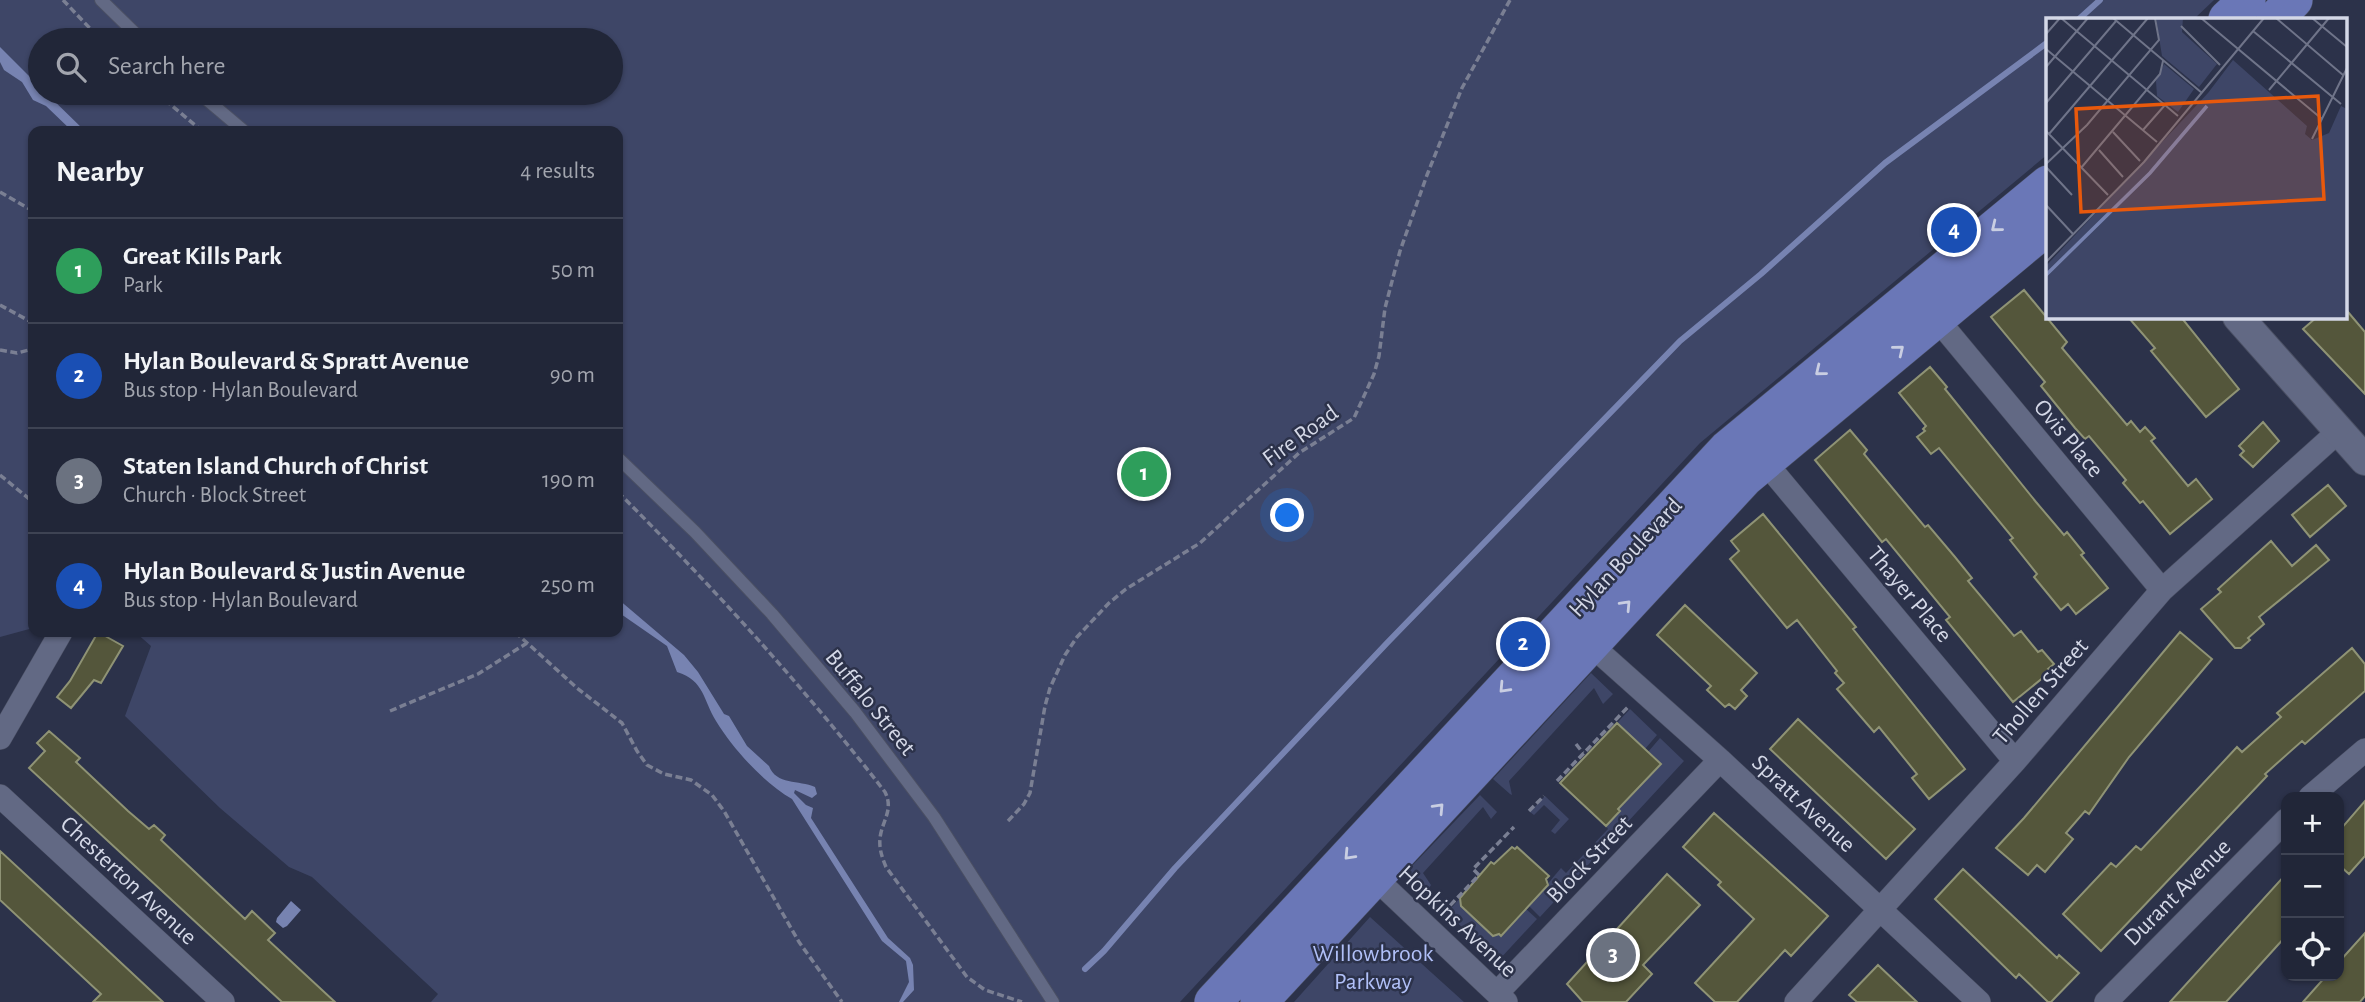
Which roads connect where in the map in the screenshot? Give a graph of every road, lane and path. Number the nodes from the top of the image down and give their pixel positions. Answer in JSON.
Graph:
{"nodes":[{"id":1,"x":63,"y":0,"type":"edge"},
{"id":2,"x":101,"y":0,"type":"edge"},
{"id":3,"x":1510,"y":0,"type":"edge"},
{"id":4,"x":2247,"y":0,"type":"edge"},
{"id":5,"x":2294,"y":0,"type":"edge"},
{"id":6,"x":2228,"y":18,"type":"edge"},
{"id":7,"x":2276,"y":18,"type":"edge"},
{"id":8,"x":90,"y":28,"type":"edge"},
{"id":9,"x":130,"y":28,"type":"edge"},
{"id":10,"x":171,"y":105,"type":"edge"},
{"id":11,"x":213,"y":105,"type":"edge"},
{"id":12,"x":196,"y":126,"type":"edge"},
{"id":13,"x":238,"y":126,"type":"edge"},
{"id":14,"x":2046,"y":186,"type":"edge"},
{"id":15,"x":0,"y":192,"type":"edge"},
{"id":16,"x":28,"y":208,"type":"edge"},
{"id":17,"x":2046,"y":228,"type":"edge"},
{"id":18,"x":0,"y":305,"type":"edge"},
{"id":19,"x":2239,"y":318,"type":"edge"},
{"id":20,"x":1937,"y":319,"type":"junction"},
{"id":21,"x":28,"y":320,"type":"edge"},
{"id":22,"x":0,"y":350,"type":"edge"},
{"id":23,"x":28,"y":350,"type":"edge"},
{"id":24,"x":2339,"y":430,"type":"junction"},
{"id":25,"x":2365,"y":460,"type":"edge"},
{"id":26,"x":1764,"y":461,"type":"junction"},
{"id":27,"x":623,"y":463,"type":"edge"},
{"id":28,"x":0,"y":475,"type":"edge"},
{"id":29,"x":623,"y":497,"type":"edge"},
{"id":30,"x":28,"y":498,"type":"edge"},
{"id":31,"x":2162,"y":590,"type":"junction"},
{"id":32,"x":58,"y":637,"type":"edge"},
{"id":33,"x":520,"y":637,"type":"edge"},
{"id":34,"x":527,"y":643,"type":"junction"},
{"id":35,"x":1590,"y":644,"type":"junction"},
{"id":36,"x":1629,"y":705,"type":"dead end"},
{"id":37,"x":390,"y":711,"type":"dead end"},
{"id":38,"x":0,"y":738,"type":"edge"},
{"id":39,"x":1576,"y":744,"type":"dead end"},
{"id":40,"x":2365,"y":750,"type":"edge"},
{"id":41,"x":1584,"y":753,"type":"junction"},
{"id":42,"x":1720,"y":760,"type":"junction"},
{"id":43,"x":2015,"y":761,"type":"junction"},
{"id":44,"x":1558,"y":781,"type":"dead end"},
{"id":45,"x":2316,"y":792,"type":"edge"},
{"id":46,"x":0,"y":796,"type":"edge"},
{"id":47,"x":1544,"y":796,"type":"dead end"},
{"id":48,"x":1529,"y":811,"type":"dead end"},
{"id":49,"x":1008,"y":821,"type":"dead end"},
{"id":50,"x":2281,"y":825,"type":"edge"},
{"id":51,"x":1514,"y":827,"type":"dead end"},
{"id":52,"x":1374,"y":878,"type":"junction"},
{"id":53,"x":1881,"y":910,"type":"junction"},
{"id":54,"x":1443,"y":913,"type":"dead end"},
{"id":55,"x":1501,"y":998,"type":"edge"},
{"id":56,"x":223,"y":1002,"type":"edge"},
{"id":57,"x":842,"y":1002,"type":"edge"},
{"id":58,"x":1022,"y":1002,"type":"edge"},
{"id":59,"x":1053,"y":1002,"type":"edge"},
{"id":60,"x":1213,"y":1002,"type":"edge"},
{"id":61,"x":1259,"y":1002,"type":"edge"},
{"id":62,"x":1796,"y":1002,"type":"edge"},
{"id":63,"x":1979,"y":1002,"type":"edge"},
{"id":64,"x":2106,"y":1002,"type":"edge"}],
"edges":[{"from":1,"to":8,"type":"path"},
{"from":2,"to":9,"type":"lane"},
{"from":3,"to":49,"type":"path","name":"Fire Road"},
{"from":4,"to":6,"type":"main road"},
{"from":5,"to":7,"type":"main road"},
{"from":10,"to":12,"type":"path"},
{"from":11,"to":13,"type":"lane"},
{"from":14,"to":60,"type":"main road","name":"Hylan Boulevard","one_way":true},
{"from":15,"to":16,"type":"path"},
{"from":17,"to":20,"type":"main road","name":"Hylan Boulevard"},
{"from":18,"to":21,"type":"path"},
{"from":19,"to":24,"type":"street"},
{"from":26,"to":20,"type":"main road","name":"Hylan Boulevard","one_way":true},
{"from":20,"to":31,"type":"street","name":"Ovis Place"},
{"from":22,"to":23,"type":"path"},
{"from":24,"to":25,"type":"street"},
{"from":24,"to":31,"type":"street","name":"Thollen Street"},
{"from":35,"to":26,"type":"main road","name":"Hylan Boulevard","one_way":true},
{"from":26,"to":43,"type":"street","name":"Thayer Place"},
{"from":27,"to":59,"type":"lane","name":"Buffalo Street"},
{"from":28,"to":30,"type":"path"},
{"from":29,"to":58,"type":"path"},
{"from":31,"to":43,"type":"street","name":"Thollen Street"},
{"from":32,"to":38,"type":"street"},
{"from":33,"to":34,"type":"path"},
{"from":34,"to":37,"type":"path"},
{"from":34,"to":57,"type":"path"},
{"from":35,"to":42,"type":"street","name":"Spratt Avenue"},
{"from":52,"to":35,"type":"main road","name":"Hylan Boulevard","one_way":true},
{"from":36,"to":41,"type":"path"},
{"from":39,"to":41,"type":"path"},
{"from":40,"to":45,"type":"street"},
{"from":41,"to":44,"type":"path"},
{"from":42,"to":53,"type":"street","name":"Spratt Avenue"},
{"from":42,"to":55,"type":"street","name":"Block Street"},
{"from":43,"to":53,"type":"street","name":"Thollen Street"},
{"from":46,"to":56,"type":"street","name":"Chesterton Avenue"},
{"from":47,"to":48,"type":"path"},
{"from":50,"to":64,"type":"street","name":"Durant Avenue"},
{"from":51,"to":54,"type":"path"},
{"from":52,"to":55,"type":"street","name":"Hopkins Avenue"},
{"from":52,"to":61,"type":"main road","name":"Hylan Boulevard"},
{"from":53,"to":62,"type":"street","name":"Thollen Street"},
{"from":53,"to":63,"type":"street","name":"Spratt Avenue"}]}
